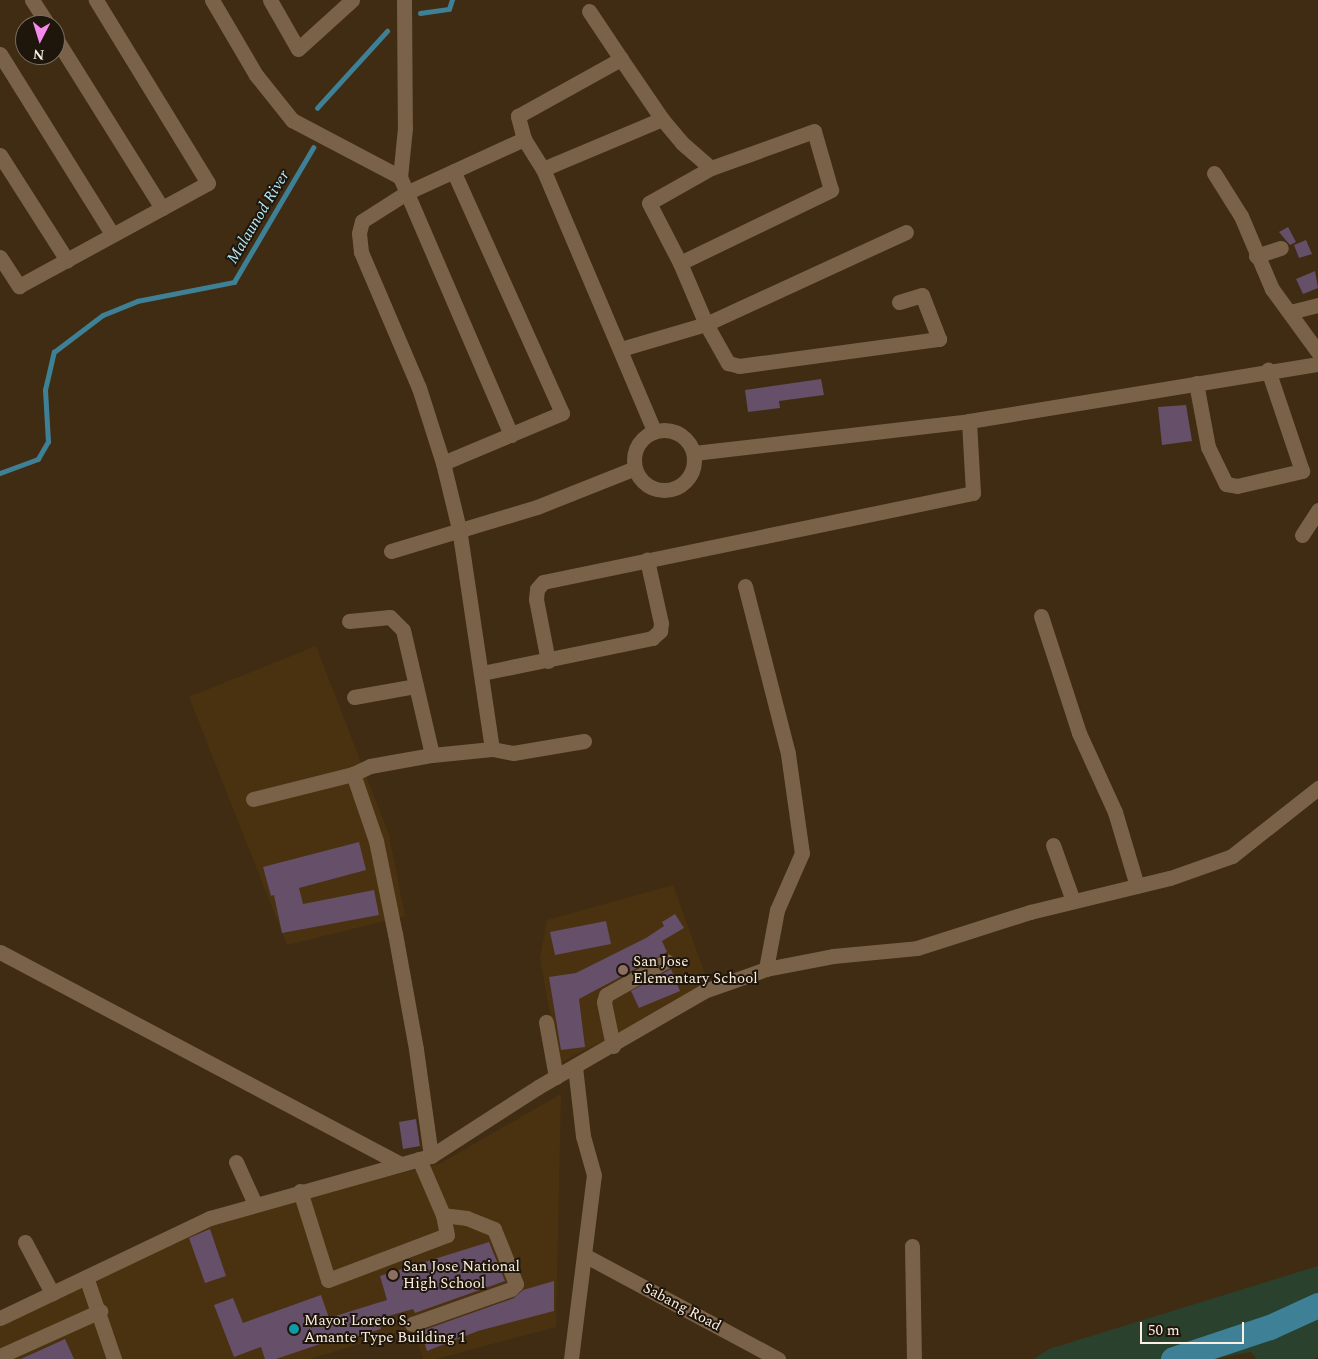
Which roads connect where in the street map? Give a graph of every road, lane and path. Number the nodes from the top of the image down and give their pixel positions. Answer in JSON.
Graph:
{"nodes":[{"id":1,"x":32,"y":0,"type":"edge"},
{"id":2,"x":96,"y":0,"type":"edge"},
{"id":3,"x":212,"y":0,"type":"edge"},
{"id":4,"x":270,"y":0,"type":"edge"},
{"id":5,"x":404,"y":0,"type":"edge"},
{"id":6,"x":345,"y":2,"type":"edge"},
{"id":7,"x":588,"y":11,"type":"dead end"},
{"id":8,"x":42,"y":15,"type":"edge"},
{"id":9,"x":65,"y":53,"type":"edge"},
{"id":10,"x":0,"y":54,"type":"edge"},
{"id":11,"x":621,"y":59,"type":"junction"},
{"id":12,"x":662,"y":120,"type":"junction"},
{"id":13,"x":524,"y":139,"type":"junction"},
{"id":14,"x":0,"y":155,"type":"edge"},
{"id":15,"x":543,"y":168,"type":"junction"},
{"id":16,"x":711,"y":168,"type":"junction"},
{"id":17,"x":453,"y":171,"type":"junction"},
{"id":18,"x":1214,"y":174,"type":"dead end"},
{"id":19,"x":400,"y":177,"type":"junction"},
{"id":20,"x":406,"y":193,"type":"junction"},
{"id":21,"x":162,"y":208,"type":"junction"},
{"id":22,"x":906,"y":232,"type":"dead end"},
{"id":23,"x":112,"y":234,"type":"junction"},
{"id":24,"x":1281,"y":248,"type":"dead end"},
{"id":25,"x":1256,"y":256,"type":"junction"},
{"id":26,"x":0,"y":257,"type":"edge"},
{"id":27,"x":67,"y":260,"type":"junction"},
{"id":28,"x":680,"y":262,"type":"junction"},
{"id":29,"x":899,"y":302,"type":"dead end"},
{"id":30,"x":1318,"y":305,"type":"edge"},
{"id":31,"x":1290,"y":312,"type":"junction"},
{"id":32,"x":706,"y":324,"type":"junction"},
{"id":33,"x":621,"y":349,"type":"junction"},
{"id":34,"x":1318,"y":352,"type":"edge"},
{"id":35,"x":1318,"y":364,"type":"edge"},
{"id":36,"x":1268,"y":370,"type":"junction"},
{"id":37,"x":1196,"y":383,"type":"junction"},
{"id":38,"x":969,"y":421,"type":"junction"},
{"id":39,"x":654,"y":431,"type":"junction"},
{"id":40,"x":511,"y":435,"type":"junction"},
{"id":41,"x":694,"y":453,"type":"junction"},
{"id":42,"x":443,"y":463,"type":"junction"},
{"id":43,"x":635,"y":468,"type":"junction"},
{"id":44,"x":1318,"y":510,"type":"edge"},
{"id":45,"x":459,"y":529,"type":"junction"},
{"id":46,"x":1302,"y":535,"type":"dead end"},
{"id":47,"x":391,"y":551,"type":"dead end"},
{"id":48,"x":647,"y":560,"type":"junction"},
{"id":49,"x":745,"y":586,"type":"dead end"},
{"id":50,"x":1041,"y":616,"type":"dead end"},
{"id":51,"x":349,"y":621,"type":"dead end"},
{"id":52,"x":548,"y":660,"type":"junction"},
{"id":53,"x":482,"y":673,"type":"junction"},
{"id":54,"x":416,"y":686,"type":"junction"},
{"id":55,"x":354,"y":697,"type":"dead end"},
{"id":56,"x":584,"y":741,"type":"dead end"},
{"id":57,"x":492,"y":749,"type":"junction"},
{"id":58,"x":432,"y":755,"type":"junction"},
{"id":59,"x":353,"y":774,"type":"junction"},
{"id":60,"x":1318,"y":788,"type":"edge"},
{"id":61,"x":253,"y":799,"type":"dead end"},
{"id":62,"x":1052,"y":845,"type":"dead end"},
{"id":63,"x":1137,"y":886,"type":"junction"},
{"id":64,"x":1073,"y":901,"type":"junction"},
{"id":65,"x":0,"y":952,"type":"edge"},
{"id":66,"x":666,"y":961,"type":"dead end"},
{"id":67,"x":766,"y":969,"type":"junction"},
{"id":68,"x":546,"y":1022,"type":"dead end"},
{"id":69,"x":613,"y":1046,"type":"junction"},
{"id":70,"x":575,"y":1067,"type":"junction"},
{"id":71,"x":556,"y":1077,"type":"junction"},
{"id":72,"x":425,"y":1157,"type":"junction"},
{"id":73,"x":236,"y":1162,"type":"dead end"},
{"id":74,"x":400,"y":1164,"type":"junction"},
{"id":75,"x":300,"y":1190,"type":"junction"},
{"id":76,"x":255,"y":1204,"type":"junction"},
{"id":77,"x":443,"y":1215,"type":"junction"},
{"id":78,"x":25,"y":1242,"type":"dead end"},
{"id":79,"x":912,"y":1246,"type":"dead end"},
{"id":80,"x":586,"y":1256,"type":"junction"},
{"id":81,"x":86,"y":1277,"type":"junction"},
{"id":82,"x":52,"y":1293,"type":"junction"},
{"id":83,"x":100,"y":1311,"type":"junction"},
{"id":84,"x":0,"y":1318,"type":"edge"},
{"id":85,"x":412,"y":1324,"type":"dead end"},
{"id":86,"x":0,"y":1356,"type":"edge"},
{"id":87,"x":114,"y":1359,"type":"edge"},
{"id":88,"x":571,"y":1359,"type":"edge"},
{"id":89,"x":778,"y":1359,"type":"edge"},
{"id":90,"x":914,"y":1359,"type":"edge"}],
"edges":[{"from":1,"to":8,"type":"street"},
{"from":2,"to":21,"type":"street"},
{"from":3,"to":19,"type":"street"},
{"from":4,"to":6,"type":"street"},
{"from":5,"to":19,"type":"street"},
{"from":7,"to":11,"type":"street"},
{"from":9,"to":21,"type":"street"},
{"from":10,"to":23,"type":"street"},
{"from":11,"to":12,"type":"street"},
{"from":11,"to":13,"type":"street"},
{"from":12,"to":15,"type":"street"},
{"from":12,"to":16,"type":"street"},
{"from":13,"to":15,"type":"street"},
{"from":13,"to":17,"type":"street"},
{"from":14,"to":27,"type":"street"},
{"from":15,"to":33,"type":"street"},
{"from":16,"to":28,"type":"street"},
{"from":16,"to":28,"type":"street"},
{"from":17,"to":20,"type":"street"},
{"from":17,"to":40,"type":"street"},
{"from":18,"to":25,"type":"street"},
{"from":19,"to":20,"type":"street"},
{"from":20,"to":40,"type":"street"},
{"from":20,"to":42,"type":"street"},
{"from":21,"to":23,"type":"street"},
{"from":22,"to":32,"type":"street"},
{"from":23,"to":27,"type":"street"},
{"from":24,"to":25,"type":"street"},
{"from":25,"to":31,"type":"street"},
{"from":26,"to":27,"type":"street"},
{"from":28,"to":32,"type":"street"},
{"from":29,"to":32,"type":"street"},
{"from":30,"to":31,"type":"street"},
{"from":31,"to":34,"type":"street"},
{"from":32,"to":33,"type":"street"},
{"from":33,"to":39,"type":"street"},
{"from":35,"to":36,"type":"street"},
{"from":36,"to":37,"type":"street"},
{"from":36,"to":37,"type":"street"},
{"from":37,"to":38,"type":"street"},
{"from":38,"to":41,"type":"street"},
{"from":38,"to":48,"type":"street"},
{"from":39,"to":41,"type":"street"},
{"from":39,"to":43,"type":"street"},
{"from":40,"to":42,"type":"street"},
{"from":41,"to":43,"type":"street"},
{"from":42,"to":45,"type":"street"},
{"from":43,"to":45,"type":"street"},
{"from":44,"to":46,"type":"street"},
{"from":45,"to":47,"type":"street"},
{"from":45,"to":53,"type":"street"},
{"from":48,"to":52,"type":"street"},
{"from":48,"to":52,"type":"street"},
{"from":49,"to":67,"type":"street"},
{"from":50,"to":63,"type":"street"},
{"from":51,"to":54,"type":"street"},
{"from":52,"to":53,"type":"street"},
{"from":53,"to":57,"type":"street"},
{"from":54,"to":55,"type":"street"},
{"from":54,"to":58,"type":"street"},
{"from":56,"to":57,"type":"street"},
{"from":57,"to":58,"type":"street"},
{"from":58,"to":59,"type":"street"},
{"from":59,"to":61,"type":"street"},
{"from":59,"to":72,"type":"street"},
{"from":60,"to":63,"type":"street"},
{"from":62,"to":64,"type":"street"},
{"from":63,"to":64,"type":"street"},
{"from":64,"to":67,"type":"street"},
{"from":65,"to":74,"type":"street"},
{"from":66,"to":69,"type":"street"},
{"from":67,"to":69,"type":"street"},
{"from":68,"to":71,"type":"street"},
{"from":69,"to":70,"type":"street"},
{"from":70,"to":71,"type":"street"},
{"from":70,"to":80,"type":"street"},
{"from":71,"to":72,"type":"street"},
{"from":72,"to":74,"type":"street"},
{"from":72,"to":77,"type":"street"},
{"from":73,"to":76,"type":"street"},
{"from":74,"to":75,"type":"street"},
{"from":75,"to":76,"type":"street"},
{"from":75,"to":77,"type":"street"},
{"from":76,"to":81,"type":"street"},
{"from":77,"to":85,"type":"street"},
{"from":78,"to":82,"type":"street"},
{"from":79,"to":90,"type":"street"},
{"from":80,"to":88,"type":"street"},
{"from":80,"to":89,"type":"street","name":"Sabang Road"},
{"from":81,"to":82,"type":"street"},
{"from":81,"to":83,"type":"street"},
{"from":82,"to":84,"type":"street"},
{"from":83,"to":86,"type":"street"},
{"from":83,"to":87,"type":"street"}]}
